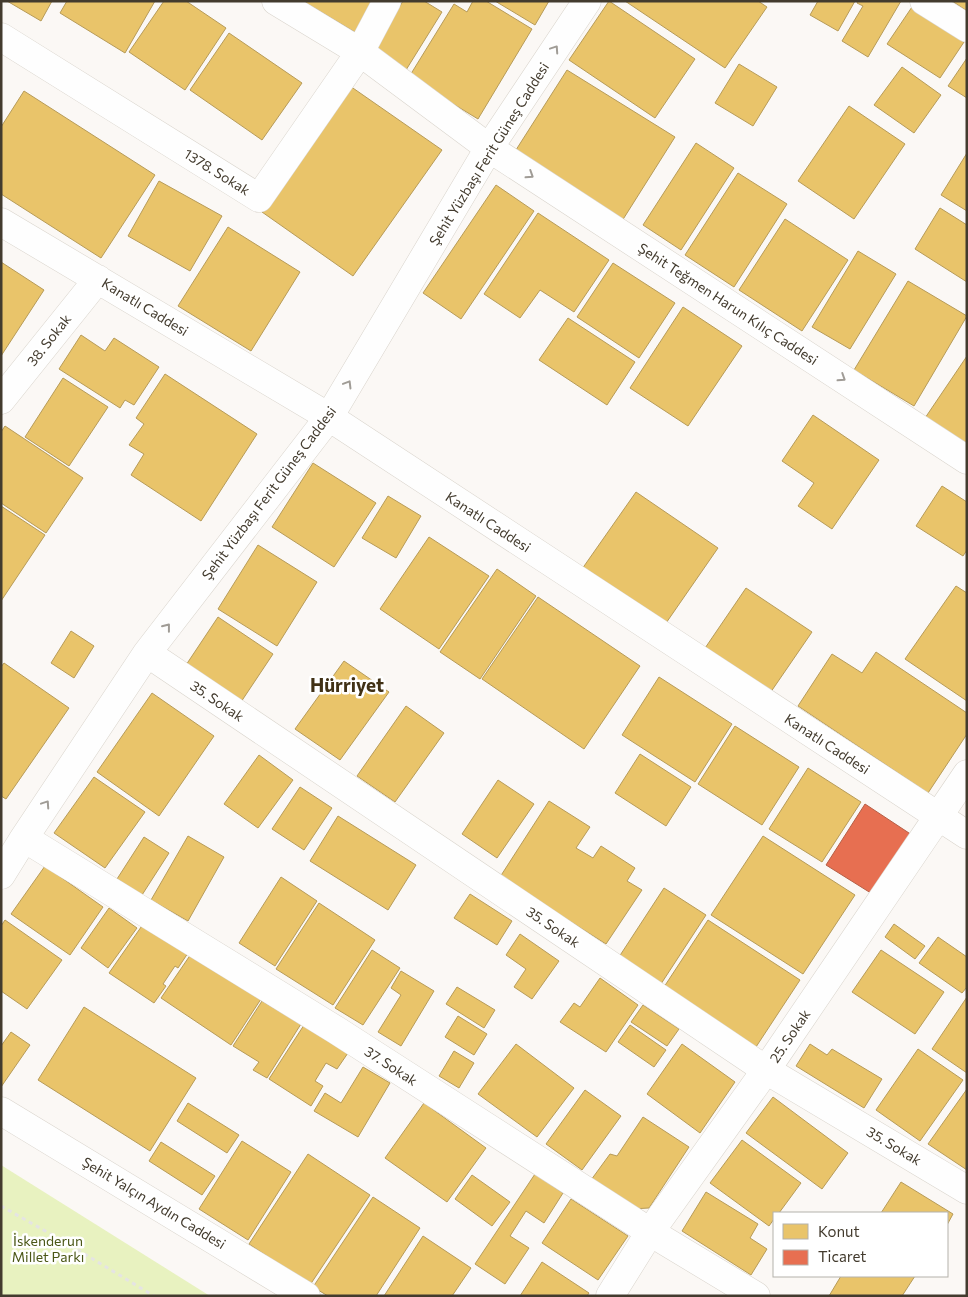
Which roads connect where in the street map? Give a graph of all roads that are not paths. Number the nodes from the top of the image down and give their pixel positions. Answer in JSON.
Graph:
{"nodes":[{"id":1,"x":276,"y":1,"type":"edge"},
{"id":2,"x":387,"y":1,"type":"edge"},
{"id":3,"x":587,"y":1,"type":"edge"},
{"id":4,"x":924,"y":1,"type":"edge"},
{"id":5,"x":967,"y":28,"type":"edge"},
{"id":6,"x":1,"y":37,"type":"edge"},
{"id":7,"x":360,"y":52,"type":"junction"},
{"id":8,"x":489,"y":148,"type":"junction"},
{"id":9,"x":1,"y":222,"type":"edge"},
{"id":10,"x":98,"y":279,"type":"junction"},
{"id":11,"x":1,"y":400,"type":"edge"},
{"id":12,"x":329,"y":417,"type":"junction"},
{"id":13,"x":967,"y":460,"type":"edge"},
{"id":14,"x":147,"y":653,"type":"junction"},
{"id":15,"x":967,"y":774,"type":"edge"},
{"id":16,"x":939,"y":817,"type":"junction"},
{"id":17,"x":967,"y":835,"type":"edge"},
{"id":18,"x":24,"y":838,"type":"junction"},
{"id":19,"x":1,"y":875,"type":"edge"},
{"id":20,"x":766,"y":1070,"type":"junction"},
{"id":21,"x":1,"y":1111,"type":"edge"},
{"id":22,"x":967,"y":1190,"type":"edge"},
{"id":23,"x":650,"y":1232,"type":"junction"},
{"id":24,"x":306,"y":1296,"type":"edge"},
{"id":25,"x":610,"y":1296,"type":"edge"},
{"id":26,"x":756,"y":1296,"type":"edge"}],
"edges":[{"from":1,"to":7,"type":"street"},
{"from":2,"to":7,"type":"street","name":"1378. Sokak"},
{"from":8,"to":3,"type":"street","name":"Şehit Yüzbaşı Ferit Güneş Caddesi","one_way":true},
{"from":4,"to":5,"type":"street"},
{"from":6,"to":7,"type":"street","name":"1378. Sokak"},
{"from":7,"to":8,"type":"street"},
{"from":12,"to":8,"type":"street","name":"Şehit Yüzbaşı Ferit Güneş Caddesi","one_way":true},
{"from":8,"to":13,"type":"street","name":"Şehit Teğmen Harun Kılıç Caddesi","one_way":true},
{"from":9,"to":10,"type":"street","name":"Kanatlı Caddesi"},
{"from":10,"to":11,"type":"street","name":"38. Sokak"},
{"from":10,"to":12,"type":"street","name":"Kanatlı Caddesi"},
{"from":14,"to":12,"type":"street","name":"Şehit Yüzbaşı Ferit Güneş Caddesi","one_way":true},
{"from":12,"to":16,"type":"street","name":"Kanatlı Caddesi"},
{"from":18,"to":14,"type":"street","name":"Şehit Yüzbaşı Ferit Güneş Caddesi","one_way":true},
{"from":14,"to":20,"type":"street","name":"35. Sokak"},
{"from":15,"to":16,"type":"street","name":"25. Sokak"},
{"from":16,"to":17,"type":"street","name":"Kanatlı Caddesi"},
{"from":16,"to":20,"type":"street","name":"25. Sokak"},
{"from":18,"to":19,"type":"street","name":"Şehit Yüzbaşı Ferit Güneş Caddesi"},
{"from":18,"to":23,"type":"street","name":"37. Sokak"},
{"from":20,"to":22,"type":"street","name":"35. Sokak"},
{"from":20,"to":23,"type":"street","name":"25. Sokak"},
{"from":21,"to":24,"type":"street","name":"Şehit Yalçın Aydın Caddesi"},
{"from":23,"to":25,"type":"street","name":"25. Sokak"},
{"from":23,"to":26,"type":"street","name":"37. Sokak"}]}
